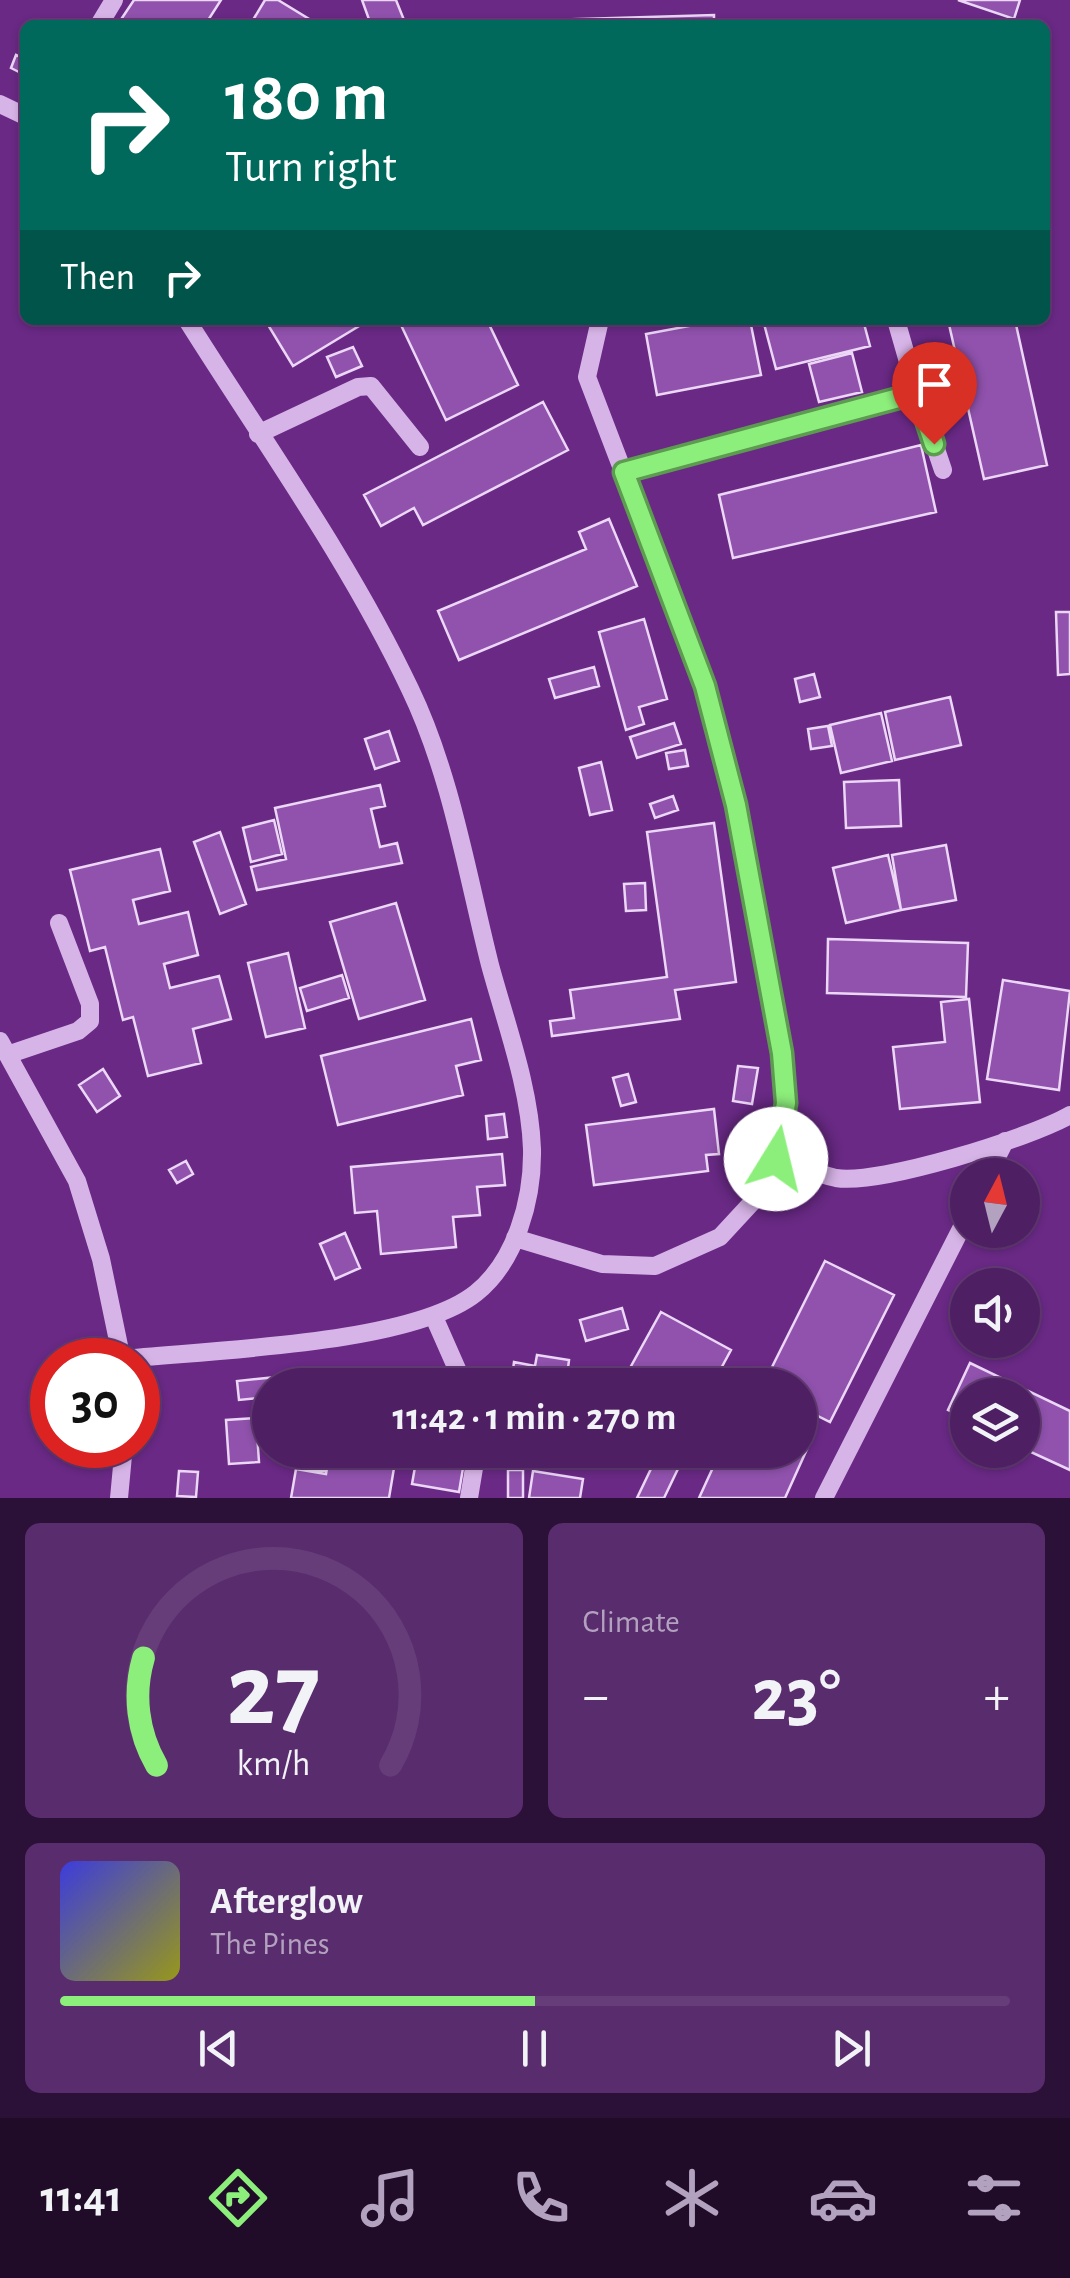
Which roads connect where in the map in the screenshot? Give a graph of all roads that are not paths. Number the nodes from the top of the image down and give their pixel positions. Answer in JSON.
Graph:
{"nodes":[{"id":1,"x":190,"y":325,"type":"edge"},
{"id":2,"x":599,"y":325,"type":"edge"},
{"id":3,"x":897,"y":325,"type":"edge"},
{"id":4,"x":917,"y":393,"type":"junction"},
{"id":5,"x":258,"y":434,"type":"junction"},
{"id":6,"x":420,"y":447,"type":"dead end"},
{"id":7,"x":943,"y":470,"type":"dead end"},
{"id":8,"x":624,"y":472,"type":"junction"},
{"id":9,"x":59,"y":923,"type":"dead end"},
{"id":10,"x":5,"y":1047,"type":"edge"},
{"id":11,"x":1070,"y":1115,"type":"edge"},
{"id":12,"x":1005,"y":1142,"type":"junction"},
{"id":13,"x":997,"y":1158,"type":"edge"},
{"id":14,"x":776,"y":1159,"type":"junction"},
{"id":15,"x":515,"y":1238,"type":"junction"},
{"id":16,"x":951,"y":1248,"type":"edge"},
{"id":17,"x":434,"y":1317,"type":"junction"},
{"id":18,"x":118,"y":1338,"type":"edge"},
{"id":19,"x":160,"y":1356,"type":"edge"},
{"id":20,"x":456,"y":1368,"type":"edge"},
{"id":21,"x":122,"y":1468,"type":"edge"},
{"id":22,"x":474,"y":1468,"type":"edge"},
{"id":23,"x":119,"y":1498,"type":"edge"},
{"id":24,"x":468,"y":1498,"type":"edge"},
{"id":25,"x":824,"y":1498,"type":"edge"}],
"edges":[{"from":1,"to":5,"type":"street"},
{"from":2,"to":8,"type":"street"},
{"from":3,"to":4,"type":"street"},
{"from":4,"to":7,"type":"street"},
{"from":4,"to":8,"type":"street"},
{"from":5,"to":6,"type":"street"},
{"from":5,"to":15,"type":"street"},
{"from":8,"to":14,"type":"street"},
{"from":9,"to":10,"type":"street"},
{"from":10,"to":18,"type":"street"},
{"from":11,"to":12,"type":"street"},
{"from":12,"to":13,"type":"street"},
{"from":12,"to":14,"type":"street"},
{"from":14,"to":15,"type":"street"},
{"from":15,"to":17,"type":"street"},
{"from":16,"to":25,"type":"street"},
{"from":17,"to":19,"type":"street"},
{"from":17,"to":20,"type":"street"},
{"from":21,"to":23,"type":"street"},
{"from":22,"to":24,"type":"street"}]}
